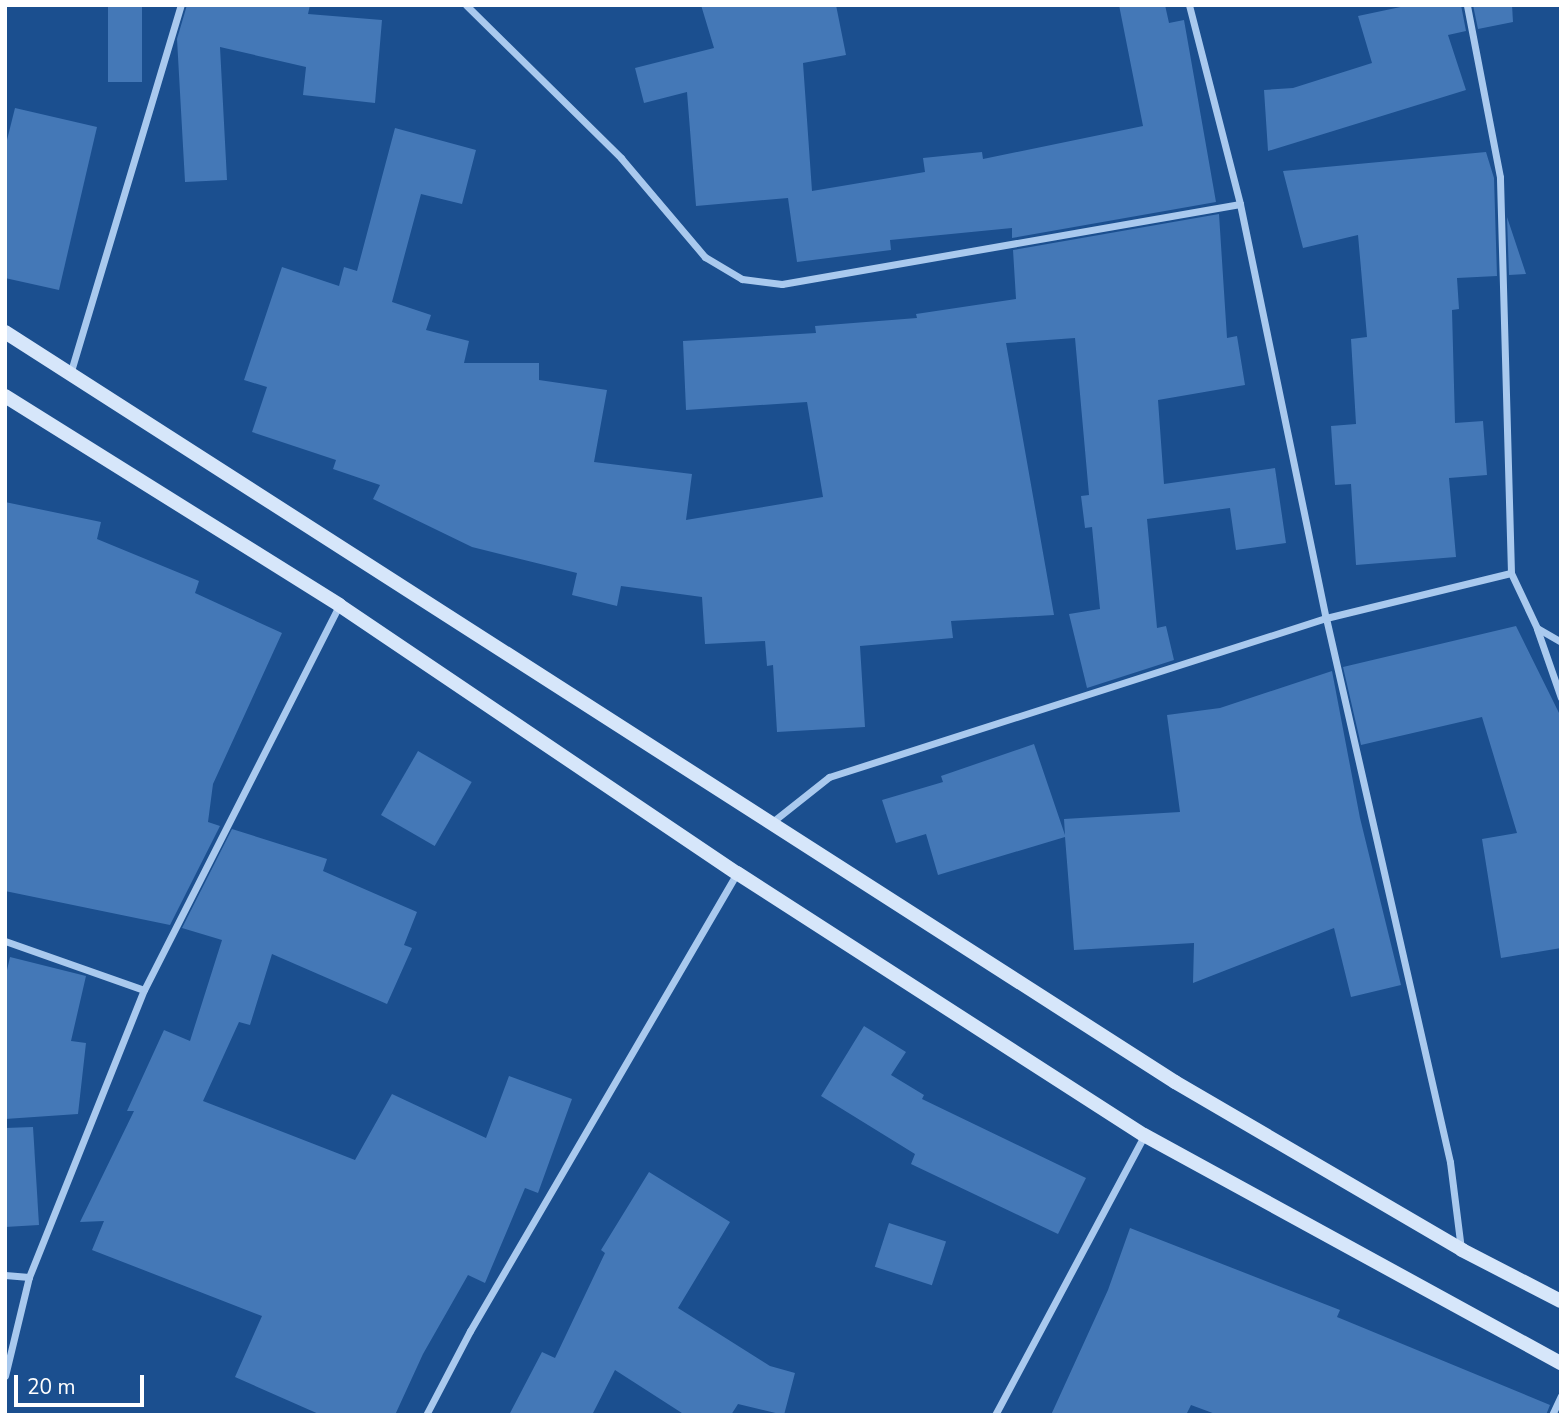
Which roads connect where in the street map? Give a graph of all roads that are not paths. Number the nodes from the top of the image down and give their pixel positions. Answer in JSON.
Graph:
{"nodes":[{"id":1,"x":181,"y":5,"type":"edge"},
{"id":2,"x":466,"y":5,"type":"edge"},
{"id":3,"x":1189,"y":5,"type":"edge"},
{"id":4,"x":1467,"y":5,"type":"edge"},
{"id":5,"x":1240,"y":204,"type":"junction"},
{"id":6,"x":5,"y":332,"type":"edge"},
{"id":7,"x":71,"y":371,"type":"junction"},
{"id":8,"x":5,"y":396,"type":"edge"},
{"id":9,"x":1511,"y":573,"type":"junction"},
{"id":10,"x":339,"y":605,"type":"junction"},
{"id":11,"x":1326,"y":618,"type":"junction"},
{"id":12,"x":1537,"y":628,"type":"junction"},
{"id":13,"x":1561,"y":642,"type":"edge"},
{"id":14,"x":1561,"y":698,"type":"edge"},
{"id":15,"x":771,"y":822,"type":"junction"},
{"id":16,"x":737,"y":873,"type":"junction"},
{"id":17,"x":5,"y":941,"type":"edge"},
{"id":18,"x":144,"y":990,"type":"junction"},
{"id":19,"x":1144,"y":1135,"type":"junction"},
{"id":20,"x":1462,"y":1250,"type":"junction"},
{"id":21,"x":5,"y":1275,"type":"edge"},
{"id":22,"x":29,"y":1277,"type":"junction"},
{"id":23,"x":1561,"y":1301,"type":"edge"},
{"id":24,"x":1561,"y":1363,"type":"edge"},
{"id":25,"x":5,"y":1376,"type":"edge"},
{"id":26,"x":1561,"y":1396,"type":"edge"},
{"id":27,"x":426,"y":1415,"type":"edge"},
{"id":28,"x":995,"y":1415,"type":"edge"},
{"id":29,"x":1552,"y":1415,"type":"edge"}],
"edges":[{"from":1,"to":7,"type":"street"},
{"from":2,"to":5,"type":"street"},
{"from":3,"to":5,"type":"street"},
{"from":4,"to":9,"type":"street"},
{"from":5,"to":11,"type":"street"},
{"from":6,"to":7,"type":"main road"},
{"from":7,"to":15,"type":"main road"},
{"from":8,"to":10,"type":"main road"},
{"from":9,"to":11,"type":"street"},
{"from":9,"to":12,"type":"street"},
{"from":10,"to":16,"type":"main road"},
{"from":10,"to":18,"type":"street"},
{"from":11,"to":15,"type":"street"},
{"from":11,"to":20,"type":"street"},
{"from":12,"to":13,"type":"street"},
{"from":12,"to":14,"type":"street"},
{"from":15,"to":20,"type":"main road"},
{"from":16,"to":19,"type":"main road"},
{"from":16,"to":27,"type":"street"},
{"from":17,"to":18,"type":"street"},
{"from":18,"to":22,"type":"street"},
{"from":19,"to":24,"type":"main road"},
{"from":19,"to":28,"type":"street"},
{"from":20,"to":23,"type":"main road"},
{"from":21,"to":22,"type":"street"},
{"from":22,"to":25,"type":"street"},
{"from":26,"to":29,"type":"street"}]}
